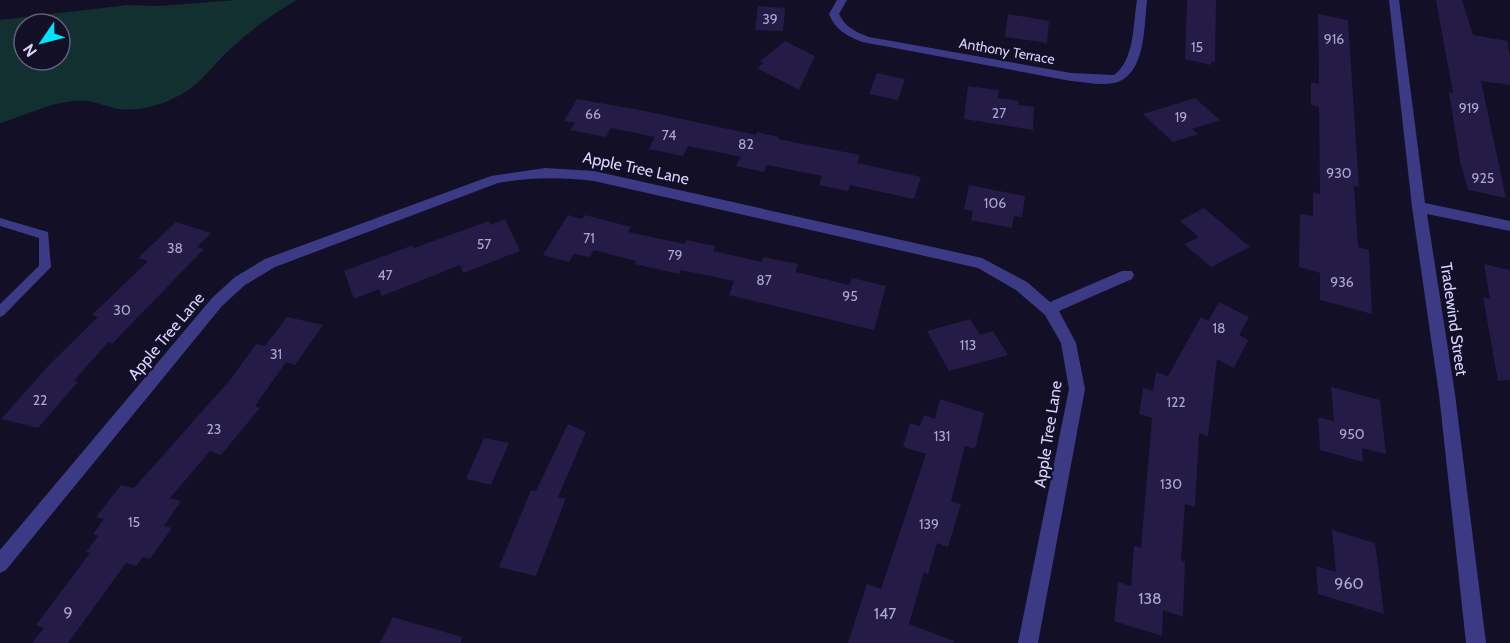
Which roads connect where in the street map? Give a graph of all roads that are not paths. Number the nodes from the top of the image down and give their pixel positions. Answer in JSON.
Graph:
{"nodes":[{"id":1,"x":842,"y":0,"type":"edge"},
{"id":2,"x":1142,"y":0,"type":"edge"},
{"id":3,"x":1394,"y":0,"type":"edge"},
{"id":4,"x":1419,"y":207,"type":"junction"},
{"id":5,"x":0,"y":222,"type":"edge"},
{"id":6,"x":1510,"y":226,"type":"edge"},
{"id":7,"x":1127,"y":275,"type":"dead end"},
{"id":8,"x":1049,"y":309,"type":"junction"},
{"id":9,"x":0,"y":312,"type":"edge"},
{"id":10,"x":0,"y":564,"type":"edge"},
{"id":11,"x":1028,"y":643,"type":"edge"},
{"id":12,"x":1476,"y":643,"type":"edge"}],
"edges":[{"from":1,"to":2,"type":"street","name":"Anthony Terrace"},
{"from":3,"to":4,"type":"street","name":"Tradewind Street"},
{"from":4,"to":6,"type":"street"},
{"from":4,"to":12,"type":"street","name":"Tradewind Street"},
{"from":5,"to":9,"type":"lane"},
{"from":7,"to":8,"type":"street"},
{"from":8,"to":10,"type":"street","name":"Apple Tree Lane"},
{"from":8,"to":11,"type":"street","name":"Apple Tree Lane"}]}
